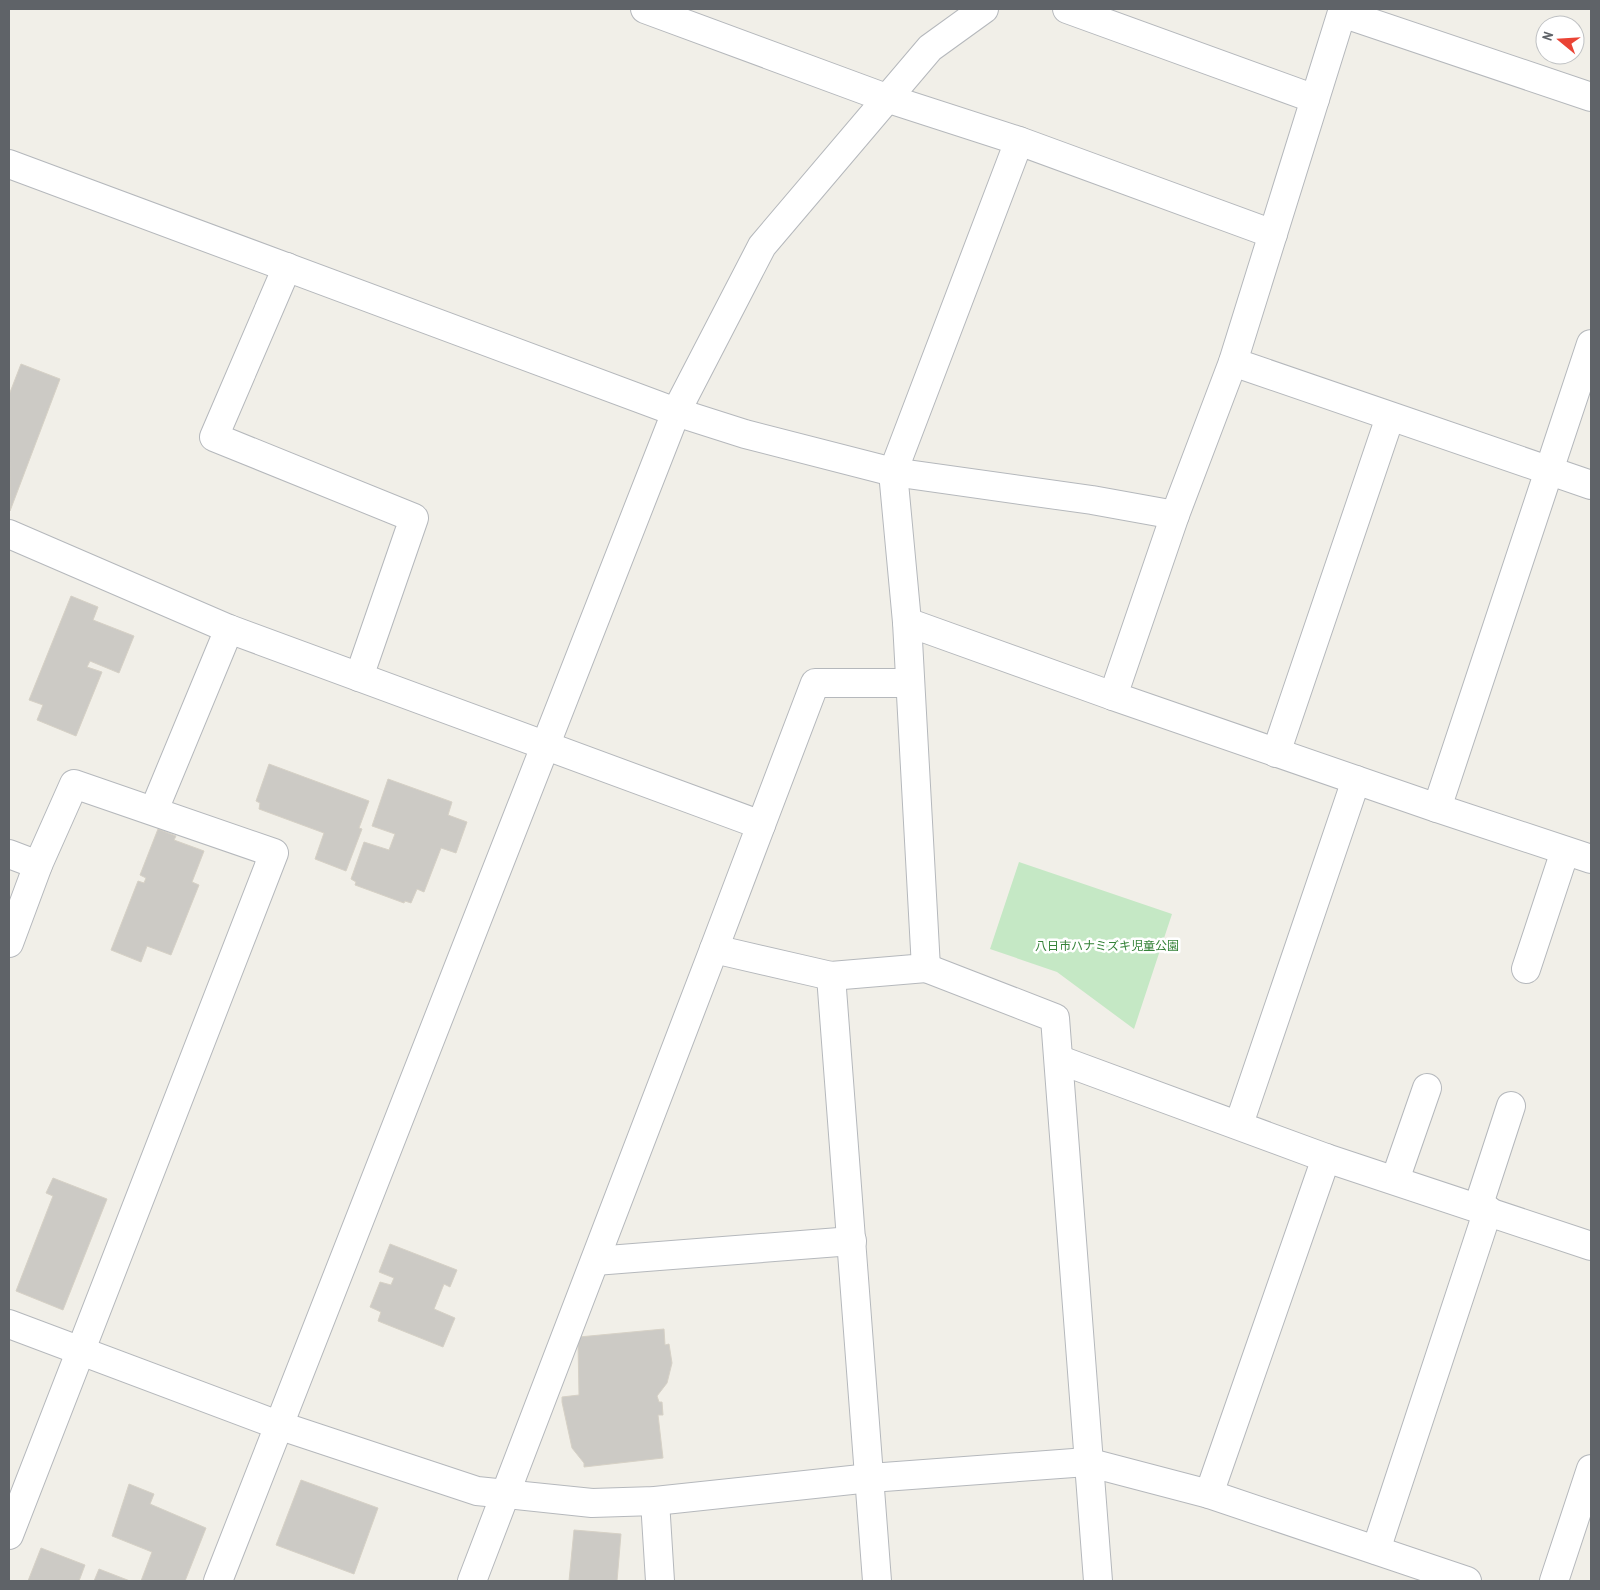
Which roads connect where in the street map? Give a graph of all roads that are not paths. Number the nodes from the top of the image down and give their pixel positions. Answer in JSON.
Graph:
{"nodes":[{"id":1,"x":645,"y":9,"type":"edge"},
{"id":2,"x":984,"y":9,"type":"edge"},
{"id":3,"x":1067,"y":9,"type":"edge"},
{"id":4,"x":1342,"y":11,"type":"edge"},
{"id":5,"x":886,"y":98,"type":"junction"},
{"id":6,"x":1591,"y":98,"type":"edge"},
{"id":7,"x":1315,"y":99,"type":"junction"},
{"id":8,"x":1019,"y":141,"type":"junction"},
{"id":9,"x":9,"y":164,"type":"edge"},
{"id":10,"x":1272,"y":234,"type":"junction"},
{"id":11,"x":287,"y":267,"type":"junction"},
{"id":12,"x":1591,"y":344,"type":"edge"},
{"id":13,"x":1232,"y":362,"type":"junction"},
{"id":14,"x":676,"y":412,"type":"junction"},
{"id":15,"x":1390,"y":417,"type":"junction"},
{"id":16,"x":1549,"y":470,"type":"junction"},
{"id":17,"x":893,"y":472,"type":"junction"},
{"id":18,"x":1591,"y":485,"type":"edge"},
{"id":19,"x":1175,"y":515,"type":"junction"},
{"id":20,"x":9,"y":534,"type":"edge"},
{"id":21,"x":907,"y":622,"type":"junction"},
{"id":22,"x":229,"y":629,"type":"junction"},
{"id":23,"x":359,"y":677,"type":"junction"},
{"id":24,"x":909,"y":683,"type":"junction"},
{"id":25,"x":1113,"y":696,"type":"junction"},
{"id":26,"x":544,"y":744,"type":"junction"},
{"id":27,"x":1276,"y":753,"type":"junction"},
{"id":28,"x":1356,"y":780,"type":"junction"},
{"id":29,"x":1437,"y":808,"type":"junction"},
{"id":30,"x":154,"y":810,"type":"junction"},
{"id":31,"x":761,"y":825,"type":"junction"},
{"id":32,"x":1565,"y":851,"type":"junction"},
{"id":33,"x":9,"y":854,"type":"edge"},
{"id":34,"x":1591,"y":859,"type":"edge"},
{"id":35,"x":38,"y":865,"type":"junction"},
{"id":36,"x":9,"y":943,"type":"edge"},
{"id":37,"x":714,"y":949,"type":"junction"},
{"id":38,"x":926,"y":968,"type":"junction"},
{"id":39,"x":1526,"y":968,"type":"dead end"},
{"id":40,"x":832,"y":976,"type":"junction"},
{"id":41,"x":1060,"y":1060,"type":"junction"},
{"id":42,"x":1426,"y":1088,"type":"dead end"},
{"id":43,"x":1511,"y":1106,"type":"dead end"},
{"id":44,"x":1239,"y":1124,"type":"junction"},
{"id":45,"x":1326,"y":1158,"type":"junction"},
{"id":46,"x":1395,"y":1180,"type":"junction"},
{"id":47,"x":1483,"y":1209,"type":"junction"},
{"id":48,"x":852,"y":1241,"type":"junction"},
{"id":49,"x":1591,"y":1246,"type":"edge"},
{"id":50,"x":595,"y":1262,"type":"junction"},
{"id":51,"x":9,"y":1324,"type":"edge"},
{"id":52,"x":81,"y":1350,"type":"junction"},
{"id":53,"x":278,"y":1425,"type":"junction"},
{"id":54,"x":1088,"y":1462,"type":"junction"},
{"id":55,"x":1591,"y":1469,"type":"edge"},
{"id":56,"x":870,"y":1478,"type":"junction"},
{"id":57,"x":507,"y":1494,"type":"junction"},
{"id":58,"x":1209,"y":1494,"type":"junction"},
{"id":59,"x":655,"y":1501,"type":"junction"},
{"id":60,"x":9,"y":1535,"type":"edge"},
{"id":61,"x":1376,"y":1550,"type":"junction"},
{"id":62,"x":218,"y":1581,"type":"edge"},
{"id":63,"x":472,"y":1581,"type":"edge"},
{"id":64,"x":660,"y":1581,"type":"edge"},
{"id":65,"x":878,"y":1581,"type":"edge"},
{"id":66,"x":1098,"y":1581,"type":"edge"},
{"id":67,"x":1467,"y":1581,"type":"edge"},
{"id":68,"x":1554,"y":1581,"type":"edge"}],
"edges":[{"from":1,"to":5,"type":"street"},
{"from":2,"to":5,"type":"street"},
{"from":3,"to":7,"type":"street"},
{"from":4,"to":6,"type":"street"},
{"from":4,"to":7,"type":"street"},
{"from":5,"to":8,"type":"street"},
{"from":5,"to":14,"type":"street"},
{"from":7,"to":10,"type":"street"},
{"from":8,"to":10,"type":"street"},
{"from":8,"to":17,"type":"street"},
{"from":9,"to":11,"type":"street"},
{"from":10,"to":13,"type":"street"},
{"from":11,"to":14,"type":"street"},
{"from":11,"to":23,"type":"street"},
{"from":12,"to":16,"type":"street"},
{"from":13,"to":15,"type":"street"},
{"from":13,"to":19,"type":"street"},
{"from":14,"to":17,"type":"street"},
{"from":14,"to":26,"type":"street"},
{"from":15,"to":16,"type":"street"},
{"from":15,"to":27,"type":"street"},
{"from":16,"to":18,"type":"street"},
{"from":16,"to":29,"type":"street"},
{"from":17,"to":19,"type":"street"},
{"from":17,"to":21,"type":"street"},
{"from":19,"to":25,"type":"street"},
{"from":20,"to":22,"type":"street"},
{"from":21,"to":24,"type":"street"},
{"from":21,"to":25,"type":"street"},
{"from":22,"to":23,"type":"street"},
{"from":22,"to":30,"type":"street"},
{"from":23,"to":26,"type":"street"},
{"from":24,"to":31,"type":"street"},
{"from":24,"to":38,"type":"street"},
{"from":25,"to":27,"type":"street"},
{"from":26,"to":31,"type":"street"},
{"from":26,"to":53,"type":"street"},
{"from":27,"to":28,"type":"street"},
{"from":28,"to":29,"type":"street"},
{"from":28,"to":44,"type":"street"},
{"from":29,"to":32,"type":"street"},
{"from":30,"to":35,"type":"street"},
{"from":30,"to":52,"type":"street"},
{"from":31,"to":37,"type":"street"},
{"from":32,"to":34,"type":"street"},
{"from":32,"to":39,"type":"street"},
{"from":33,"to":35,"type":"street"},
{"from":35,"to":36,"type":"street"},
{"from":37,"to":40,"type":"street"},
{"from":37,"to":50,"type":"street"},
{"from":38,"to":40,"type":"street"},
{"from":38,"to":41,"type":"street"},
{"from":40,"to":48,"type":"street"},
{"from":41,"to":44,"type":"street"},
{"from":41,"to":54,"type":"street"},
{"from":42,"to":46,"type":"street"},
{"from":43,"to":47,"type":"street"},
{"from":44,"to":45,"type":"street"},
{"from":45,"to":46,"type":"street"},
{"from":45,"to":58,"type":"street"},
{"from":46,"to":47,"type":"street"},
{"from":47,"to":49,"type":"street"},
{"from":47,"to":61,"type":"street"},
{"from":48,"to":50,"type":"street"},
{"from":48,"to":56,"type":"street"},
{"from":50,"to":57,"type":"street"},
{"from":51,"to":52,"type":"street"},
{"from":52,"to":53,"type":"street"},
{"from":52,"to":60,"type":"street"},
{"from":53,"to":57,"type":"street"},
{"from":53,"to":62,"type":"street"},
{"from":54,"to":56,"type":"street"},
{"from":54,"to":58,"type":"street"},
{"from":54,"to":66,"type":"street"},
{"from":55,"to":68,"type":"street"},
{"from":56,"to":59,"type":"street"},
{"from":56,"to":65,"type":"street"},
{"from":57,"to":59,"type":"street"},
{"from":57,"to":63,"type":"street"},
{"from":58,"to":61,"type":"street"},
{"from":59,"to":64,"type":"street"},
{"from":61,"to":67,"type":"street"}]}
